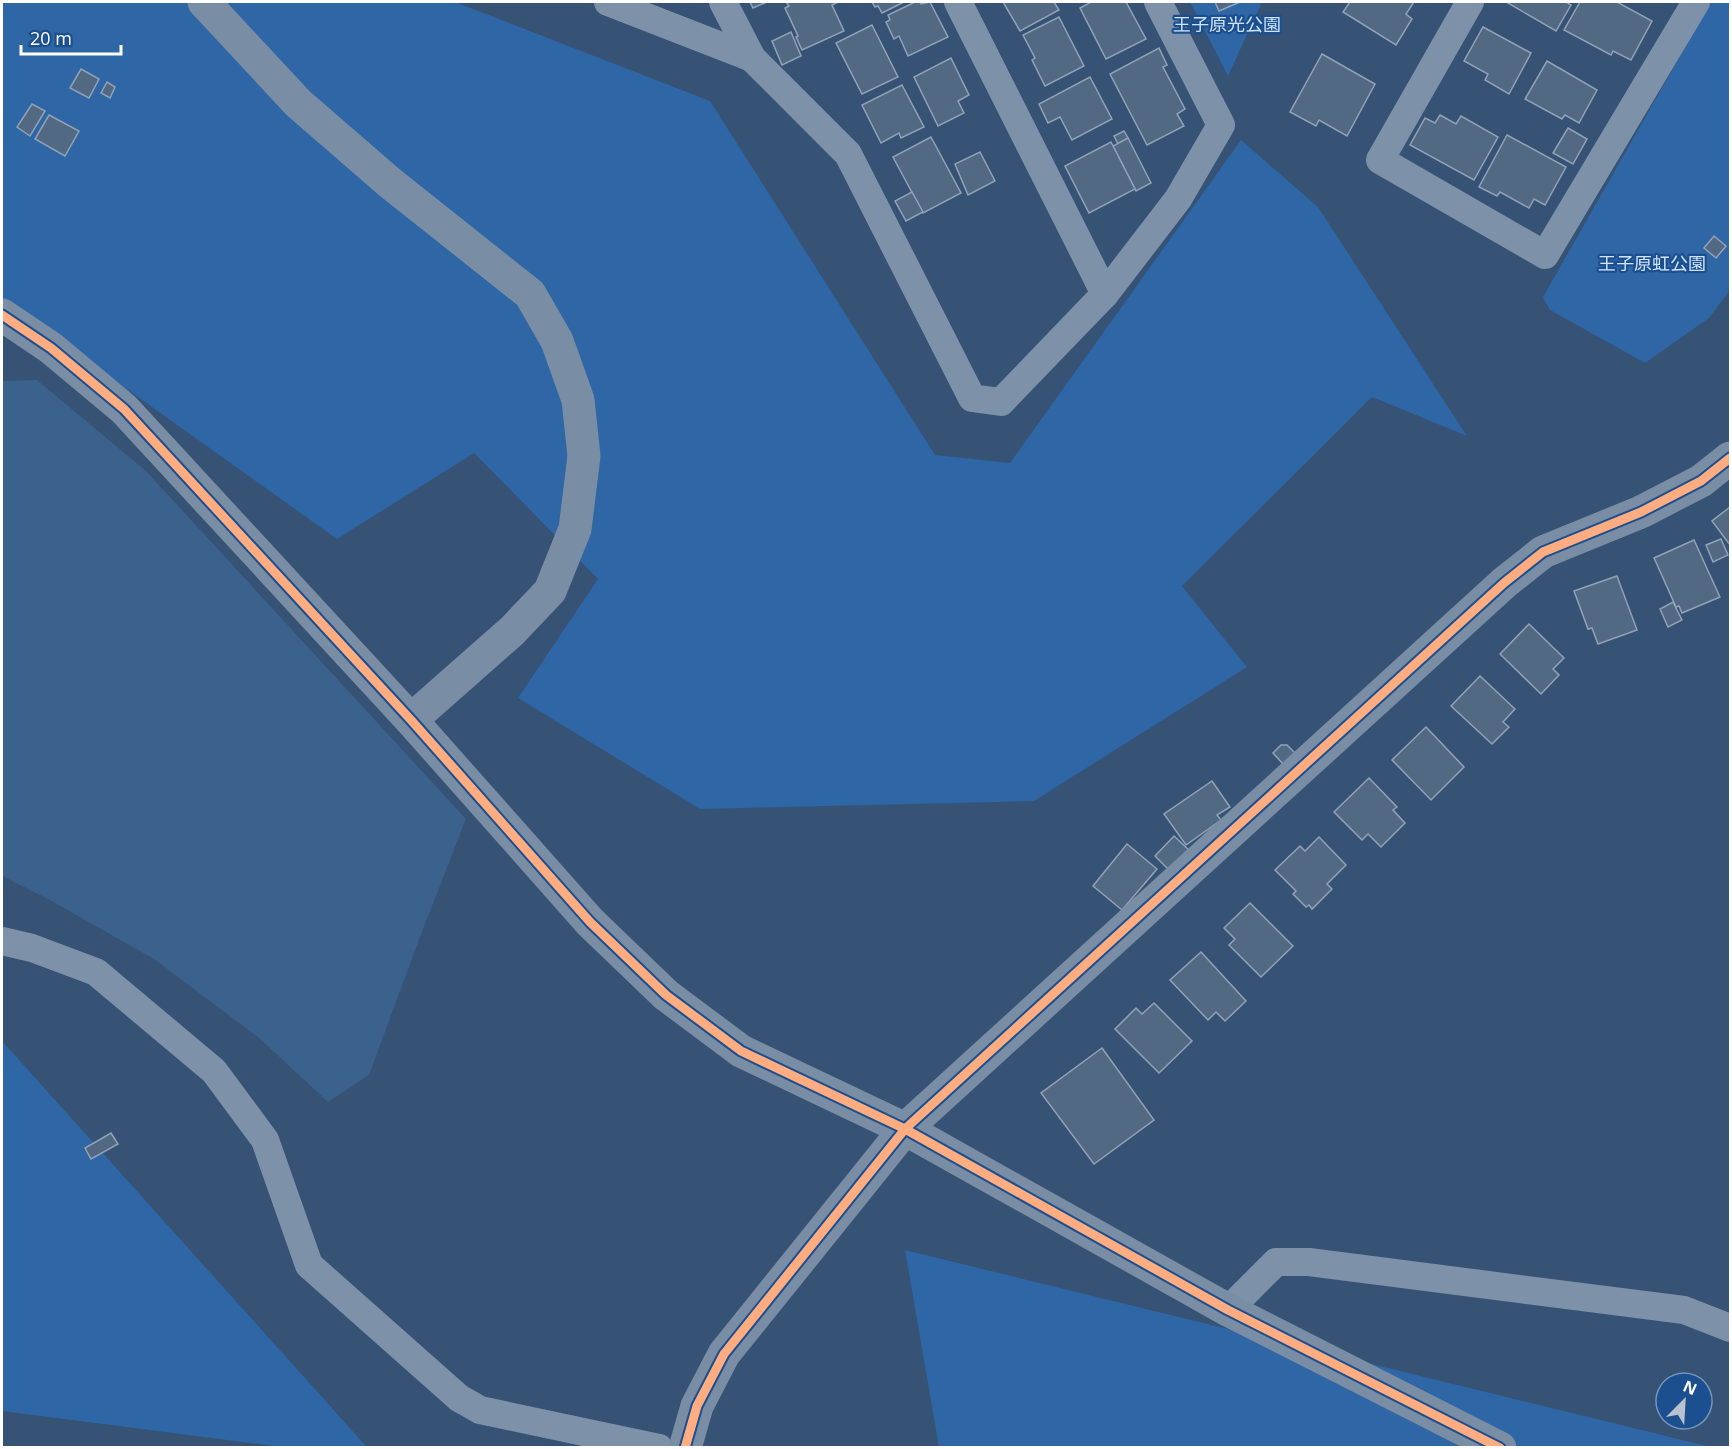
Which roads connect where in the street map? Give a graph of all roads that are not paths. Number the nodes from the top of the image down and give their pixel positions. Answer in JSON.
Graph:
{"nodes":[{"id":1,"x":204,"y":2,"type":"edge"},
{"id":2,"x":608,"y":2,"type":"edge"},
{"id":3,"x":723,"y":2,"type":"edge"},
{"id":4,"x":958,"y":2,"type":"edge"},
{"id":5,"x":1158,"y":2,"type":"edge"},
{"id":6,"x":1470,"y":2,"type":"edge"},
{"id":7,"x":1696,"y":2,"type":"edge"},
{"id":8,"x":752,"y":58,"type":"junction"},
{"id":9,"x":1105,"y":294,"type":"junction"},
{"id":10,"x":2,"y":315,"type":"edge"},
{"id":11,"x":1731,"y":458,"type":"edge"},
{"id":12,"x":411,"y":720,"type":"junction"},
{"id":13,"x":2,"y":941,"type":"edge"},
{"id":14,"x":905,"y":1129,"type":"junction"},
{"id":15,"x":1228,"y":1310,"type":"junction"},
{"id":16,"x":1731,"y":1328,"type":"edge"},
{"id":17,"x":659,"y":1448,"type":"edge"},
{"id":18,"x":684,"y":1448,"type":"edge"},
{"id":19,"x":1500,"y":1448,"type":"edge"}],
"edges":[{"from":1,"to":12,"type":"street"},
{"from":2,"to":8,"type":"street"},
{"from":3,"to":8,"type":"street"},
{"from":4,"to":9,"type":"street"},
{"from":5,"to":9,"type":"street"},
{"from":6,"to":7,"type":"street"},
{"from":8,"to":9,"type":"street"},
{"from":10,"to":12,"type":"street"},
{"from":11,"to":14,"type":"street"},
{"from":12,"to":14,"type":"street"},
{"from":13,"to":17,"type":"street"},
{"from":14,"to":15,"type":"street"},
{"from":14,"to":18,"type":"street"},
{"from":15,"to":16,"type":"street"},
{"from":15,"to":19,"type":"street"}]}
